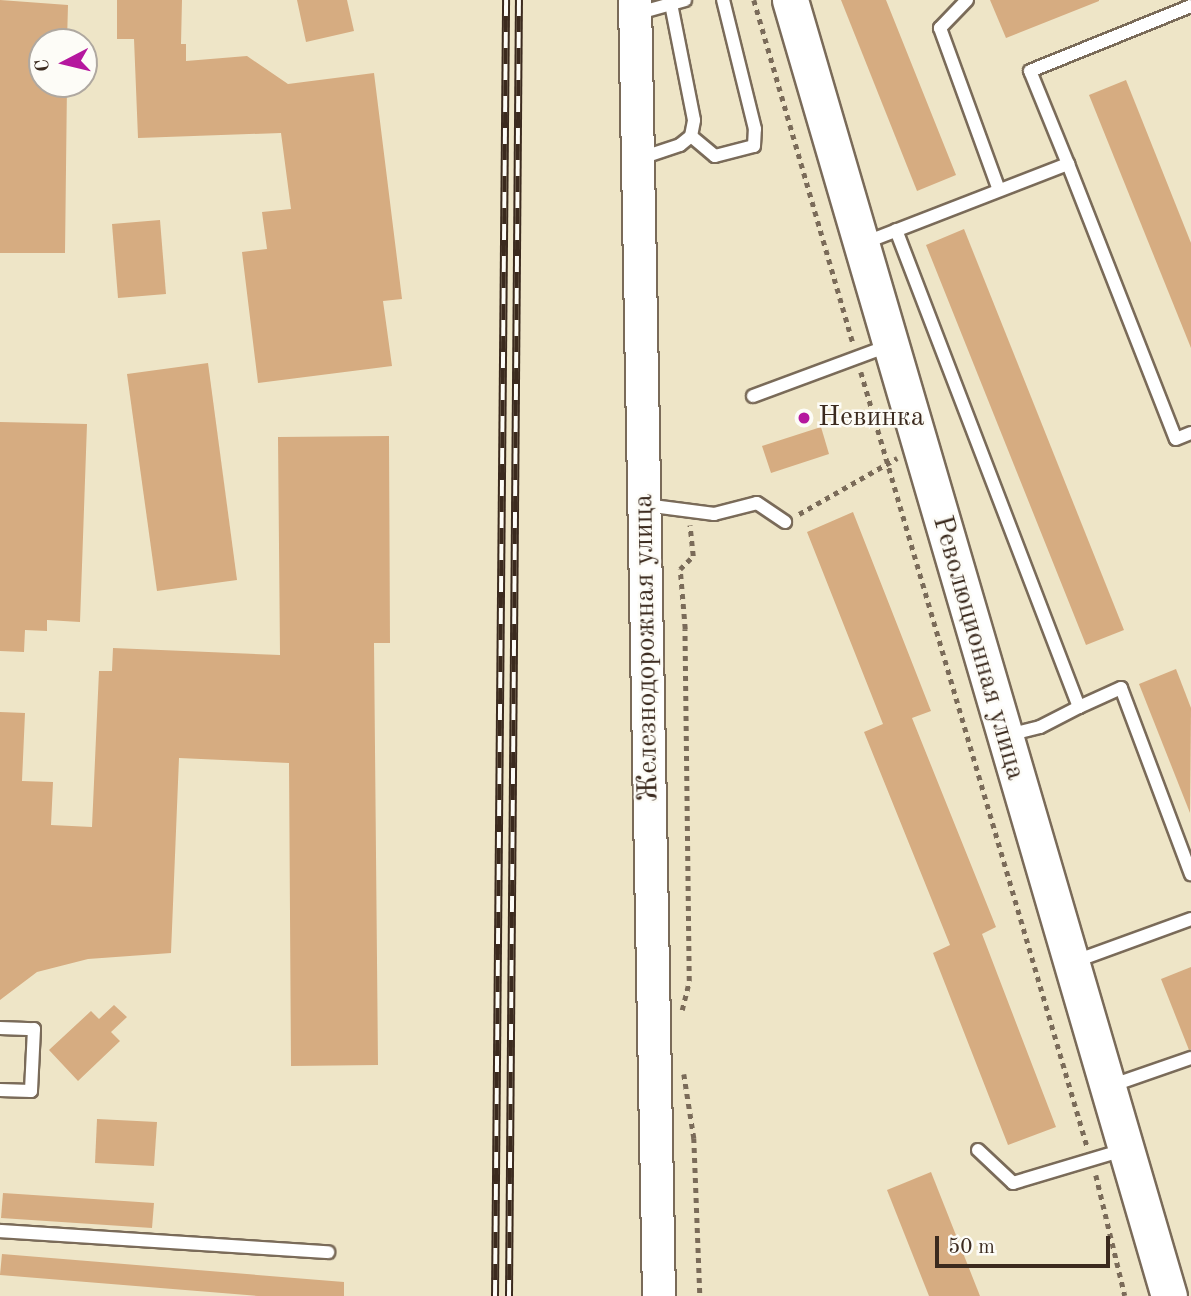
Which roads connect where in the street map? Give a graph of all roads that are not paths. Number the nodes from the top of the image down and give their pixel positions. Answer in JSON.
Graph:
{"nodes":[{"id":1,"x":685,"y":0,"type":"edge"},
{"id":2,"x":723,"y":0,"type":"edge"},
{"id":3,"x":790,"y":0,"type":"edge"},
{"id":4,"x":967,"y":0,"type":"edge"},
{"id":5,"x":671,"y":4,"type":"junction"},
{"id":6,"x":1191,"y":6,"type":"edge"},
{"id":7,"x":635,"y":7,"type":"edge"},
{"id":8,"x":691,"y":136,"type":"junction"},
{"id":9,"x":638,"y":159,"type":"junction"},
{"id":10,"x":1068,"y":164,"type":"junction"},
{"id":11,"x":999,"y":190,"type":"junction"},
{"id":12,"x":896,"y":230,"type":"junction"},
{"id":13,"x":860,"y":244,"type":"junction"},
{"id":14,"x":873,"y":351,"type":"junction"},
{"id":15,"x":753,"y":396,"type":"dead end"},
{"id":16,"x":1191,"y":433,"type":"edge"},
{"id":17,"x":644,"y":505,"type":"junction"},
{"id":18,"x":786,"y":522,"type":"road end"},
{"id":19,"x":1079,"y":707,"type":"junction"},
{"id":20,"x":1003,"y":736,"type":"junction"},
{"id":21,"x":1191,"y":874,"type":"edge"},
{"id":22,"x":1191,"y":919,"type":"edge"},
{"id":23,"x":1071,"y":963,"type":"junction"},
{"id":24,"x":0,"y":1028,"type":"edge"},
{"id":25,"x":1191,"y":1058,"type":"edge"},
{"id":26,"x":1107,"y":1087,"type":"junction"},
{"id":27,"x":0,"y":1090,"type":"edge"},
{"id":28,"x":978,"y":1150,"type":"dead end"},
{"id":29,"x":1124,"y":1150,"type":"junction"},
{"id":30,"x":0,"y":1231,"type":"edge"},
{"id":31,"x":328,"y":1252,"type":"dead end"},
{"id":32,"x":659,"y":1296,"type":"edge"},
{"id":33,"x":1169,"y":1296,"type":"edge"}],
"edges":[{"from":1,"to":5,"type":"lane"},
{"from":2,"to":8,"type":"lane"},
{"from":3,"to":13,"type":"main road","name":"Революционная улица"},
{"from":4,"to":11,"type":"lane"},
{"from":5,"to":7,"type":"lane"},
{"from":5,"to":8,"type":"lane"},
{"from":6,"to":10,"type":"lane"},
{"from":7,"to":9,"type":"street","name":"Железнодорожная улица"},
{"from":8,"to":9,"type":"lane"},
{"from":9,"to":17,"type":"street","name":"Железнодорожная улица"},
{"from":10,"to":11,"type":"lane"},
{"from":10,"to":16,"type":"lane"},
{"from":11,"to":12,"type":"lane"},
{"from":12,"to":13,"type":"lane"},
{"from":12,"to":19,"type":"lane"},
{"from":13,"to":14,"type":"main road","name":"Революционная улица"},
{"from":14,"to":15,"type":"lane"},
{"from":14,"to":20,"type":"main road","name":"Революционная улица"},
{"from":17,"to":18,"type":"lane"},
{"from":17,"to":32,"type":"street","name":"Железнодорожная улица"},
{"from":19,"to":20,"type":"lane"},
{"from":19,"to":21,"type":"lane"},
{"from":20,"to":23,"type":"main road","name":"Революционная улица"},
{"from":22,"to":23,"type":"lane"},
{"from":23,"to":26,"type":"main road","name":"Революционная улица"},
{"from":24,"to":27,"type":"lane"},
{"from":25,"to":26,"type":"lane"},
{"from":26,"to":29,"type":"main road","name":"Революционная улица"},
{"from":28,"to":29,"type":"lane"},
{"from":29,"to":33,"type":"main road","name":"Революционная улица"},
{"from":30,"to":31,"type":"lane"}]}
